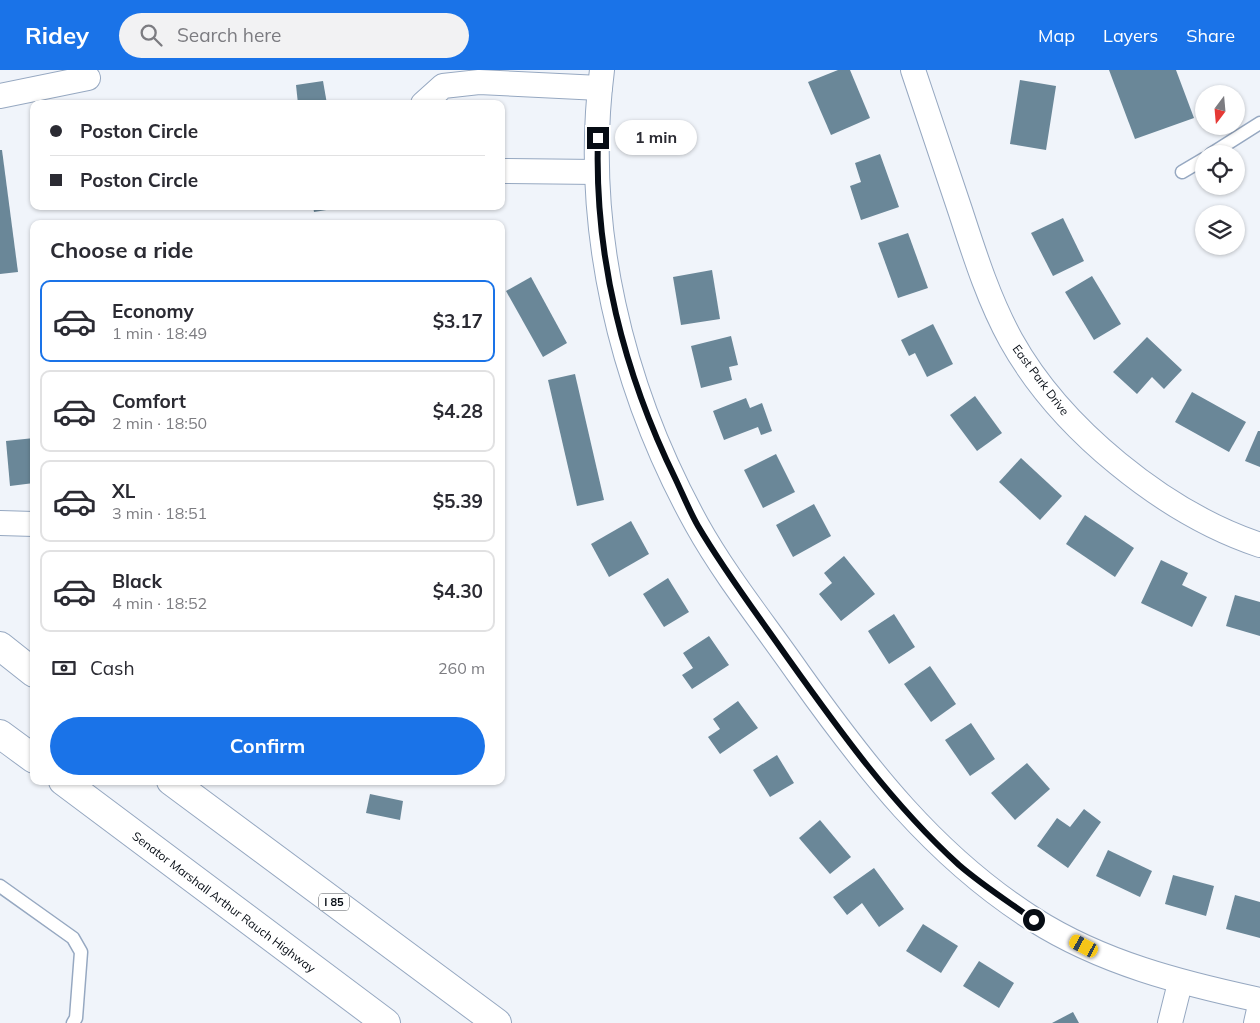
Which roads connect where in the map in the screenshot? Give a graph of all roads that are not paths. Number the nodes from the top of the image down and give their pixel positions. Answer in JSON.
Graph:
{"nodes":[{"id":1,"x":913,"y":70,"type":"edge"},
{"id":2,"x":88,"y":78,"type":"dead end"},
{"id":3,"x":601,"y":79,"type":"edge"},
{"id":4,"x":0,"y":96,"type":"edge"},
{"id":5,"x":427,"y":100,"type":"edge"},
{"id":6,"x":1260,"y":123,"type":"edge"},
{"id":7,"x":1225,"y":145,"type":"edge"},
{"id":8,"x":1195,"y":164,"type":"edge"},
{"id":9,"x":505,"y":171,"type":"edge"},
{"id":10,"x":597,"y":172,"type":"junction"},
{"id":11,"x":1182,"y":172,"type":"dead end"},
{"id":12,"x":1,"y":524,"type":"edge"},
{"id":13,"x":30,"y":524,"type":"edge"},
{"id":14,"x":1260,"y":545,"type":"edge"},
{"id":15,"x":0,"y":646,"type":"edge"},
{"id":16,"x":30,"y":670,"type":"edge"},
{"id":17,"x":0,"y":734,"type":"edge"},
{"id":18,"x":30,"y":756,"type":"edge"},
{"id":19,"x":68,"y":785,"type":"edge"},
{"id":20,"x":175,"y":785,"type":"edge"},
{"id":21,"x":0,"y":886,"type":"edge"},
{"id":22,"x":1180,"y":982,"type":"junction"},
{"id":23,"x":1260,"y":1000,"type":"edge"},
{"id":24,"x":1260,"y":1005,"type":"edge"},
{"id":25,"x":73,"y":1023,"type":"edge"},
{"id":26,"x":386,"y":1023,"type":"edge"},
{"id":27,"x":498,"y":1023,"type":"edge"},
{"id":28,"x":1170,"y":1023,"type":"edge"},
{"id":29,"x":1256,"y":1023,"type":"edge"}],
"edges":[{"from":1,"to":14,"type":"street","name":"East Park Drive"},
{"from":2,"to":4,"type":"street"},
{"from":3,"to":5,"type":"street"},
{"from":3,"to":10,"type":"street"},
{"from":6,"to":7,"type":"lane"},
{"from":8,"to":11,"type":"lane"},
{"from":9,"to":10,"type":"street"},
{"from":10,"to":22,"type":"street"},
{"from":12,"to":13,"type":"street"},
{"from":15,"to":16,"type":"highway"},
{"from":17,"to":18,"type":"highway"},
{"from":19,"to":26,"type":"highway","name":"Senator Marshall Arthur Rauch Highway"},
{"from":20,"to":27,"type":"highway","number":"I 85"},
{"from":21,"to":25,"type":"lane"},
{"from":22,"to":23,"type":"street"},
{"from":22,"to":28,"type":"street"},
{"from":24,"to":29,"type":"street"}]}
